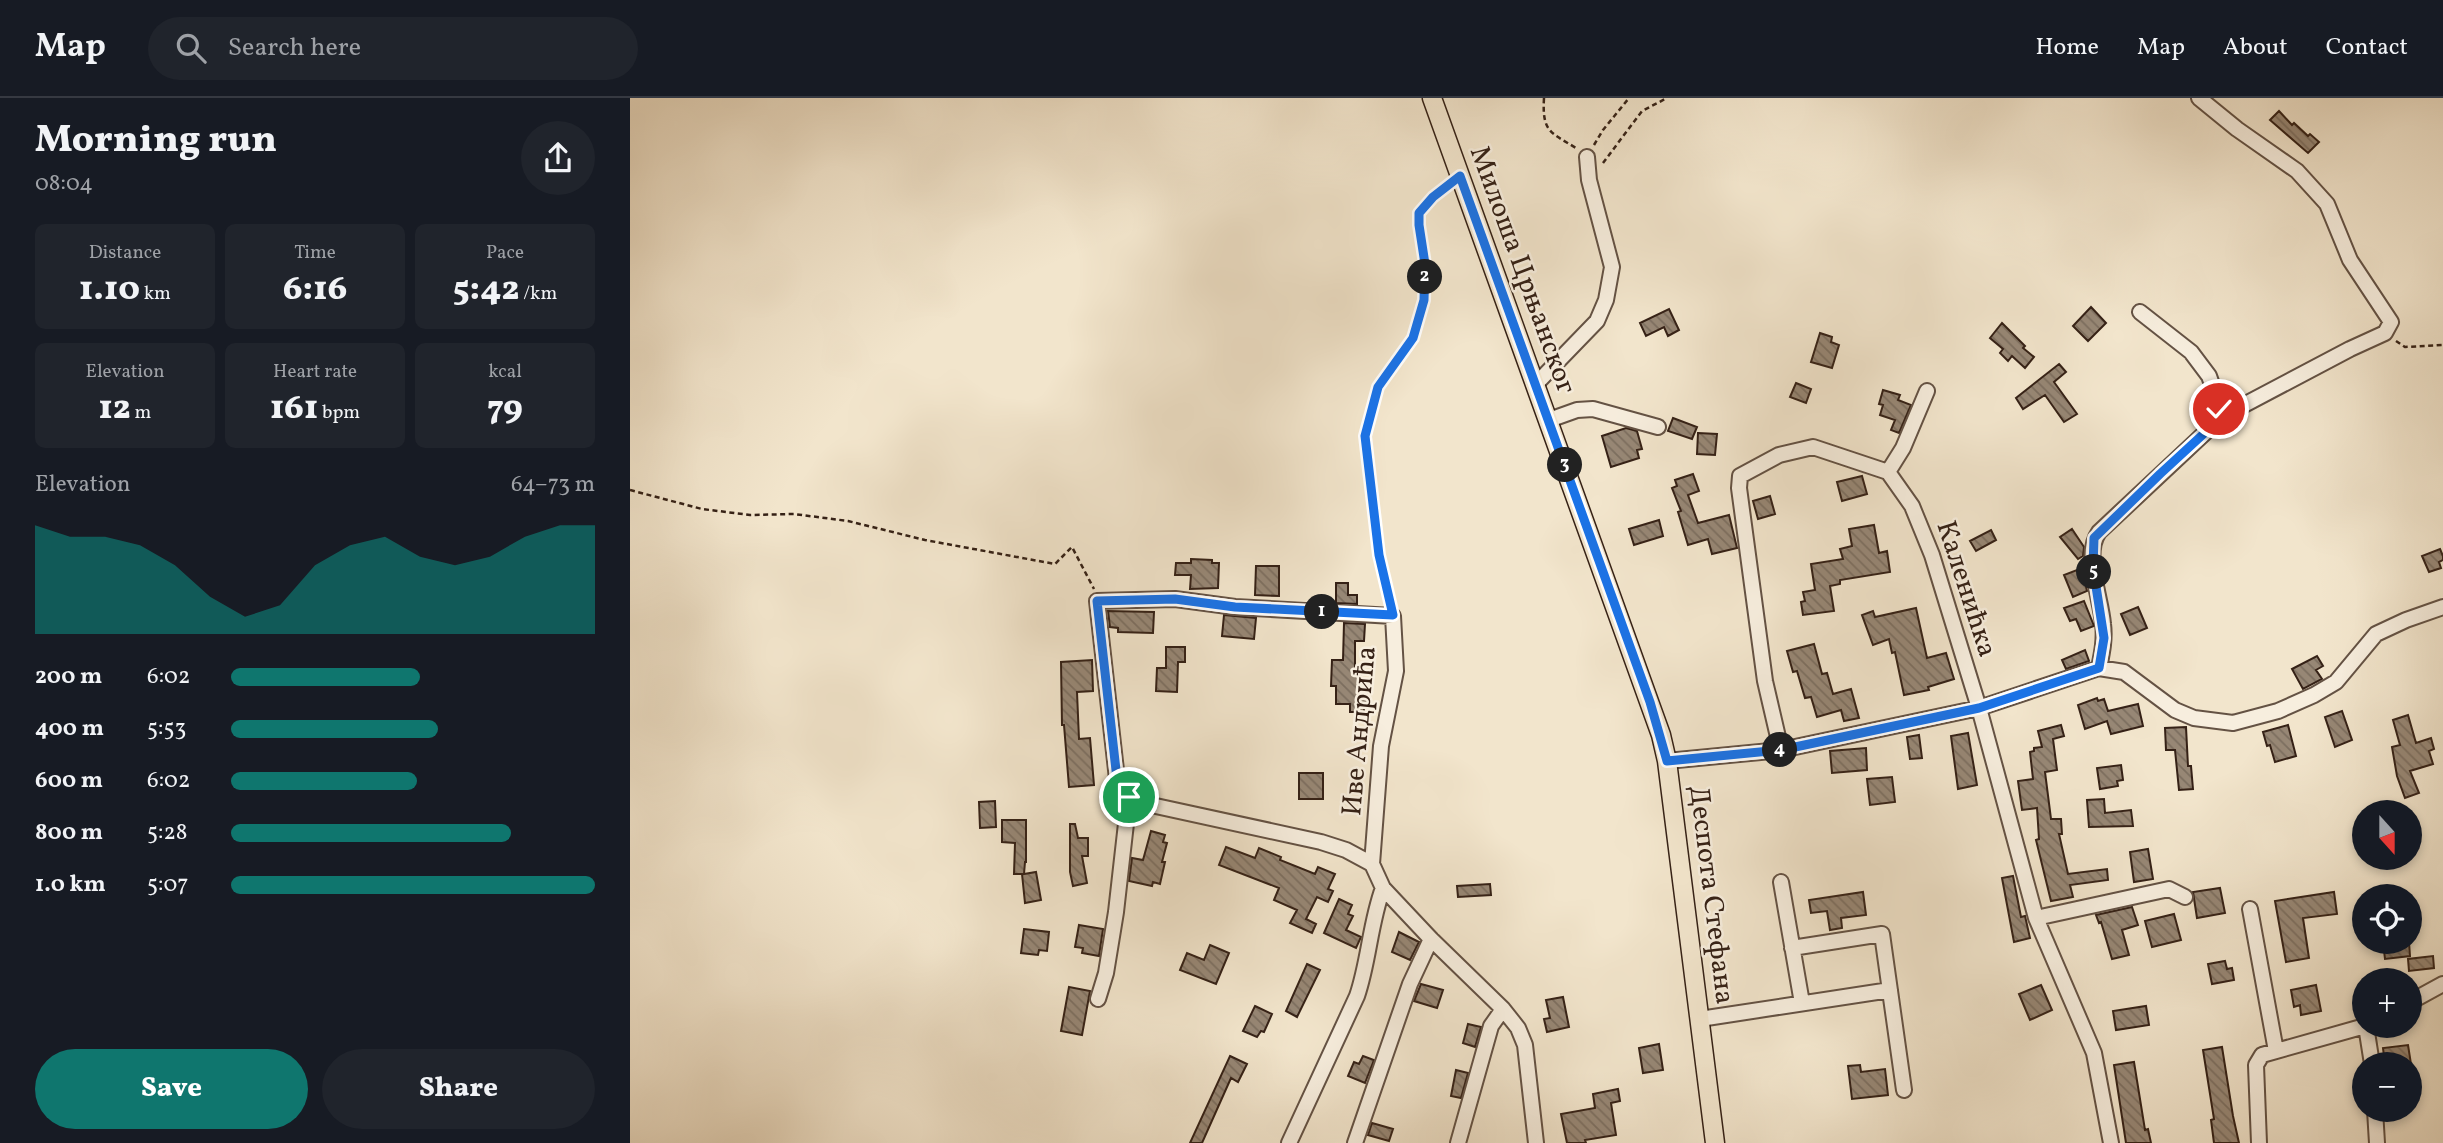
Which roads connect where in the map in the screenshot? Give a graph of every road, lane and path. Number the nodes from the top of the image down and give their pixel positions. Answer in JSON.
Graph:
{"nodes":[{"id":1,"x":1432,"y":98,"type":"edge"},
{"id":2,"x":1544,"y":98,"type":"edge"},
{"id":3,"x":1629,"y":98,"type":"edge"},
{"id":4,"x":1667,"y":98,"type":"edge"},
{"id":5,"x":2199,"y":98,"type":"edge"},
{"id":6,"x":1587,"y":163,"type":"junction"},
{"id":7,"x":1460,"y":176,"type":"junction"},
{"id":8,"x":2140,"y":312,"type":"dead end"},
{"id":9,"x":2385,"y":333,"type":"junction"},
{"id":10,"x":2443,"y":345,"type":"edge"},
{"id":11,"x":1536,"y":384,"type":"junction"},
{"id":12,"x":1927,"y":391,"type":"dead end"},
{"id":13,"x":2223,"y":416,"type":"junction"},
{"id":14,"x":1549,"y":421,"type":"junction"},
{"id":15,"x":1658,"y":427,"type":"dead end"},
{"id":16,"x":1888,"y":472,"type":"junction"},
{"id":17,"x":630,"y":490,"type":"edge"},
{"id":18,"x":1097,"y":601,"type":"junction"},
{"id":19,"x":2443,"y":607,"type":"edge"},
{"id":20,"x":1393,"y":615,"type":"junction"},
{"id":21,"x":2099,"y":668,"type":"junction"},
{"id":22,"x":1979,"y":708,"type":"junction"},
{"id":23,"x":1781,"y":750,"type":"junction"},
{"id":24,"x":1667,"y":761,"type":"junction"},
{"id":25,"x":1129,"y":797,"type":"junction"},
{"id":26,"x":1372,"y":864,"type":"junction"},
{"id":27,"x":1781,"y":882,"type":"dead end"},
{"id":28,"x":1383,"y":888,"type":"junction"},
{"id":29,"x":2185,"y":897,"type":"dead end"},
{"id":30,"x":2249,"y":909,"type":"dead end"},
{"id":31,"x":2036,"y":918,"type":"junction"},
{"id":32,"x":1431,"y":939,"type":"junction"},
{"id":33,"x":1792,"y":948,"type":"junction"},
{"id":34,"x":2443,"y":984,"type":"edge"},
{"id":35,"x":1890,"y":990,"type":"junction"},
{"id":36,"x":2422,"y":995,"type":"edge"},
{"id":37,"x":1098,"y":999,"type":"dead end"},
{"id":38,"x":1802,"y":1003,"type":"junction"},
{"id":39,"x":1503,"y":1009,"type":"junction"},
{"id":40,"x":1700,"y":1019,"type":"junction"},
{"id":41,"x":2352,"y":1030,"type":"edge"},
{"id":42,"x":2276,"y":1051,"type":"junction"},
{"id":43,"x":1905,"y":1090,"type":"dead end"},
{"id":44,"x":2376,"y":1122,"type":"edge"},
{"id":45,"x":1289,"y":1143,"type":"edge"},
{"id":46,"x":1355,"y":1143,"type":"edge"},
{"id":47,"x":1458,"y":1143,"type":"edge"},
{"id":48,"x":1536,"y":1143,"type":"edge"},
{"id":49,"x":1715,"y":1143,"type":"edge"},
{"id":50,"x":2111,"y":1143,"type":"edge"},
{"id":51,"x":2259,"y":1143,"type":"edge"},
{"id":52,"x":2377,"y":1143,"type":"edge"}],
"edges":[{"from":1,"to":7,"type":"main road","name":"Милоша Црњанског"},
{"from":2,"to":6,"type":"path"},
{"from":3,"to":6,"type":"path"},
{"from":4,"to":6,"type":"path"},
{"from":5,"to":9,"type":"street"},
{"from":6,"to":11,"type":"street"},
{"from":7,"to":11,"type":"main road","name":"Милоша Црњанског"},
{"from":7,"to":20,"type":"path","name":"Иве Андрића"},
{"from":8,"to":13,"type":"street"},
{"from":9,"to":10,"type":"path"},
{"from":9,"to":13,"type":"street"},
{"from":11,"to":14,"type":"main road","name":"Милоша Црњанског"},
{"from":12,"to":16,"type":"street"},
{"from":13,"to":21,"type":"street"},
{"from":14,"to":15,"type":"street"},
{"from":14,"to":24,"type":"main road","name":"Деспота Стефана"},
{"from":16,"to":22,"type":"street","name":"Каленићка"},
{"from":16,"to":23,"type":"street"},
{"from":17,"to":18,"type":"path"},
{"from":18,"to":20,"type":"street"},
{"from":18,"to":25,"type":"street"},
{"from":19,"to":21,"type":"street"},
{"from":20,"to":26,"type":"street","name":"Иве Андрића"},
{"from":21,"to":22,"type":"street"},
{"from":22,"to":23,"type":"street"},
{"from":22,"to":31,"type":"street","name":"Каленићка"},
{"from":23,"to":24,"type":"street"},
{"from":24,"to":40,"type":"main road","name":"Деспота Стефана"},
{"from":25,"to":26,"type":"street"},
{"from":25,"to":37,"type":"street"},
{"from":26,"to":28,"type":"street"},
{"from":27,"to":33,"type":"street"},
{"from":28,"to":32,"type":"street"},
{"from":28,"to":45,"type":"street"},
{"from":29,"to":31,"type":"street"},
{"from":30,"to":42,"type":"street"},
{"from":31,"to":50,"type":"street","name":"Каленићка"},
{"from":32,"to":39,"type":"street"},
{"from":32,"to":46,"type":"street"},
{"from":33,"to":35,"type":"street"},
{"from":33,"to":38,"type":"street"},
{"from":34,"to":36,"type":"street"},
{"from":35,"to":38,"type":"street"},
{"from":35,"to":43,"type":"street"},
{"from":38,"to":40,"type":"street"},
{"from":39,"to":47,"type":"street"},
{"from":39,"to":48,"type":"street"},
{"from":40,"to":49,"type":"main road","name":"Деспота Стефана"},
{"from":41,"to":42,"type":"street"},
{"from":42,"to":51,"type":"street"},
{"from":44,"to":52,"type":"street"}]}
